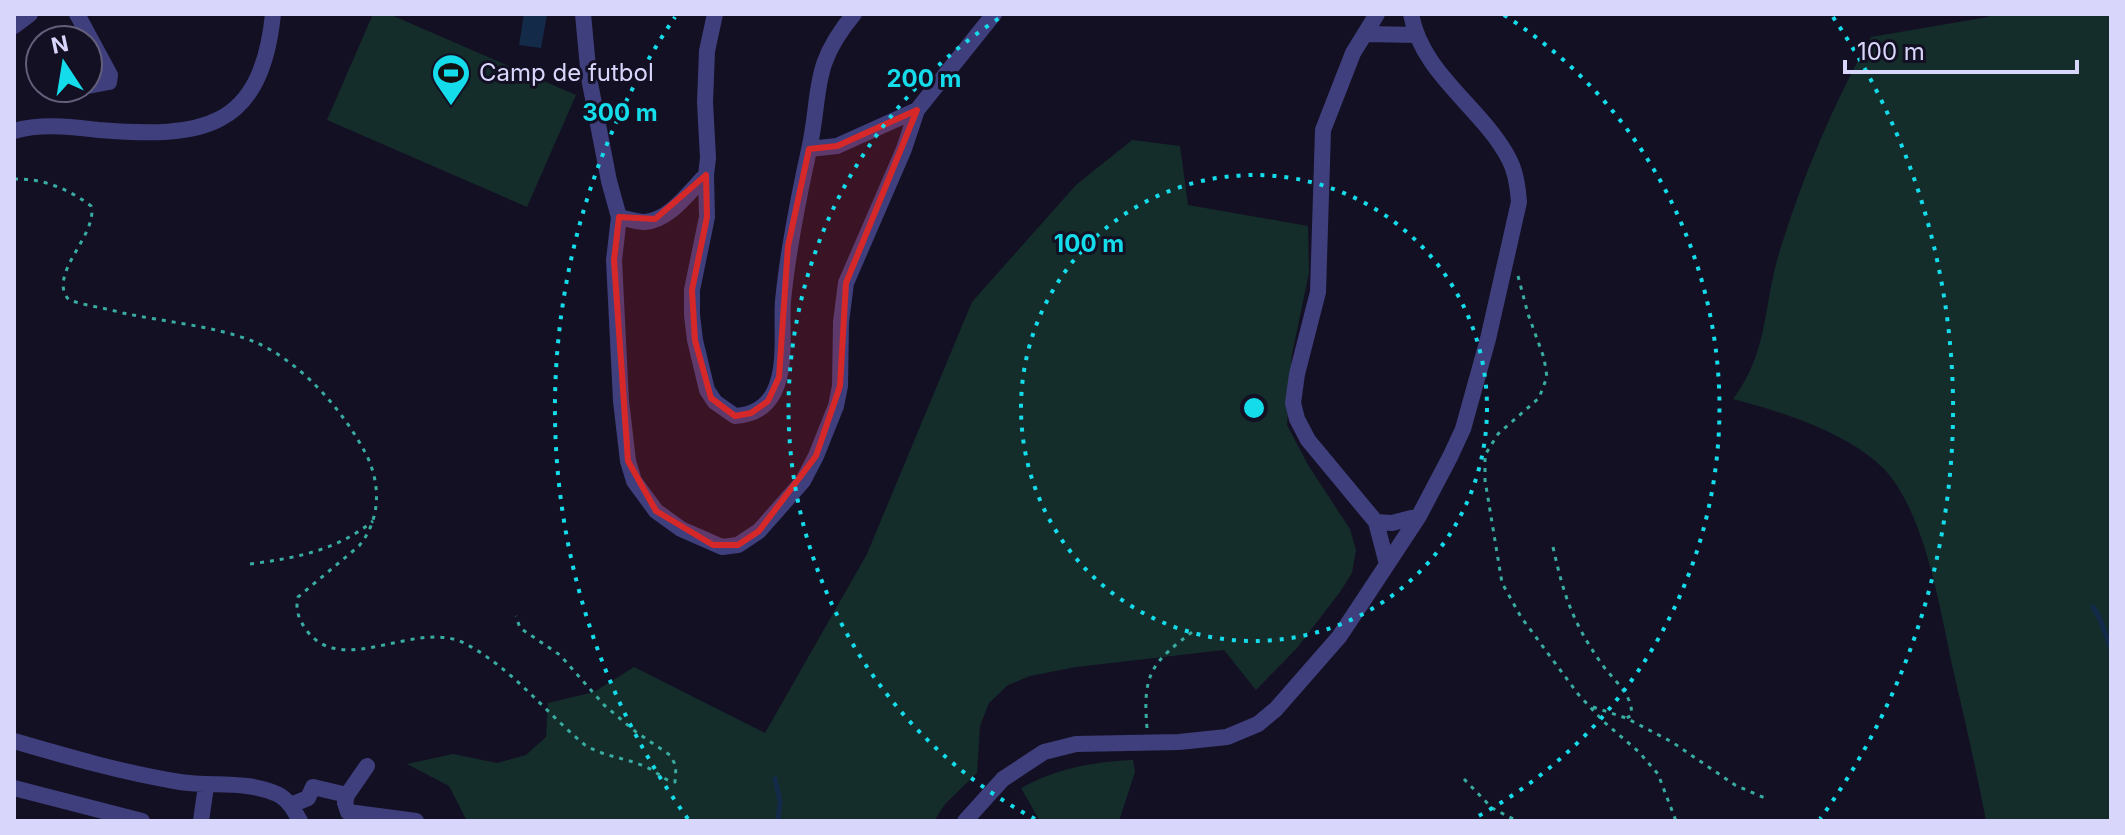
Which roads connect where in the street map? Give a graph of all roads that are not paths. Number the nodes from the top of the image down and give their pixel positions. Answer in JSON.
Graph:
{"nodes":[{"id":1,"x":30,"y":14,"type":"edge"},
{"id":2,"x":273,"y":14,"type":"edge"},
{"id":3,"x":583,"y":14,"type":"edge"},
{"id":4,"x":715,"y":14,"type":"edge"},
{"id":5,"x":854,"y":14,"type":"edge"},
{"id":6,"x":994,"y":14,"type":"edge"},
{"id":7,"x":1377,"y":14,"type":"edge"},
{"id":8,"x":1411,"y":14,"type":"edge"},
{"id":9,"x":14,"y":26,"type":"edge"},
{"id":10,"x":1367,"y":34,"type":"junction"},
{"id":11,"x":1417,"y":35,"type":"junction"},
{"id":12,"x":104,"y":64,"type":"edge"},
{"id":13,"x":104,"y":83,"type":"edge"},
{"id":14,"x":917,"y":110,"type":"junction"},
{"id":15,"x":14,"y":131,"type":"edge"},
{"id":16,"x":809,"y":149,"type":"junction"},
{"id":17,"x":706,"y":175,"type":"junction"},
{"id":18,"x":619,"y":217,"type":"junction"},
{"id":19,"x":1419,"y":516,"type":"junction"},
{"id":20,"x":1376,"y":522,"type":"junction"},
{"id":21,"x":1387,"y":564,"type":"junction"},
{"id":22,"x":14,"y":741,"type":"edge"},
{"id":23,"x":367,"y":766,"type":"dead end"},
{"id":24,"x":206,"y":786,"type":"junction"},
{"id":25,"x":14,"y":788,"type":"edge"},
{"id":26,"x":347,"y":795,"type":"junction"},
{"id":27,"x":291,"y":805,"type":"junction"},
{"id":28,"x":142,"y":821,"type":"edge"},
{"id":29,"x":201,"y":821,"type":"edge"},
{"id":30,"x":300,"y":821,"type":"edge"},
{"id":31,"x":416,"y":821,"type":"edge"},
{"id":32,"x":965,"y":821,"type":"edge"}],
"edges":[{"from":1,"to":9,"type":"street"},
{"from":2,"to":15,"type":"street"},
{"from":3,"to":18,"type":"street"},
{"from":4,"to":17,"type":"street"},
{"from":5,"to":16,"type":"street"},
{"from":6,"to":14,"type":"street"},
{"from":7,"to":10,"type":"street"},
{"from":8,"to":11,"type":"street"},
{"from":10,"to":11,"type":"street"},
{"from":10,"to":20,"type":"street"},
{"from":11,"to":19,"type":"street"},
{"from":12,"to":13,"type":"street"},
{"from":14,"to":16,"type":"street"},
{"from":14,"to":18,"type":"street"},
{"from":16,"to":17,"type":"street"},
{"from":17,"to":18,"type":"street"},
{"from":19,"to":20,"type":"street"},
{"from":19,"to":21,"type":"street"},
{"from":20,"to":21,"type":"street"},
{"from":21,"to":32,"type":"street"},
{"from":22,"to":24,"type":"street"},
{"from":23,"to":26,"type":"street"},
{"from":24,"to":27,"type":"street"},
{"from":24,"to":29,"type":"street"},
{"from":25,"to":28,"type":"street"},
{"from":26,"to":27,"type":"street"},
{"from":26,"to":31,"type":"street"},
{"from":27,"to":30,"type":"street"}]}
